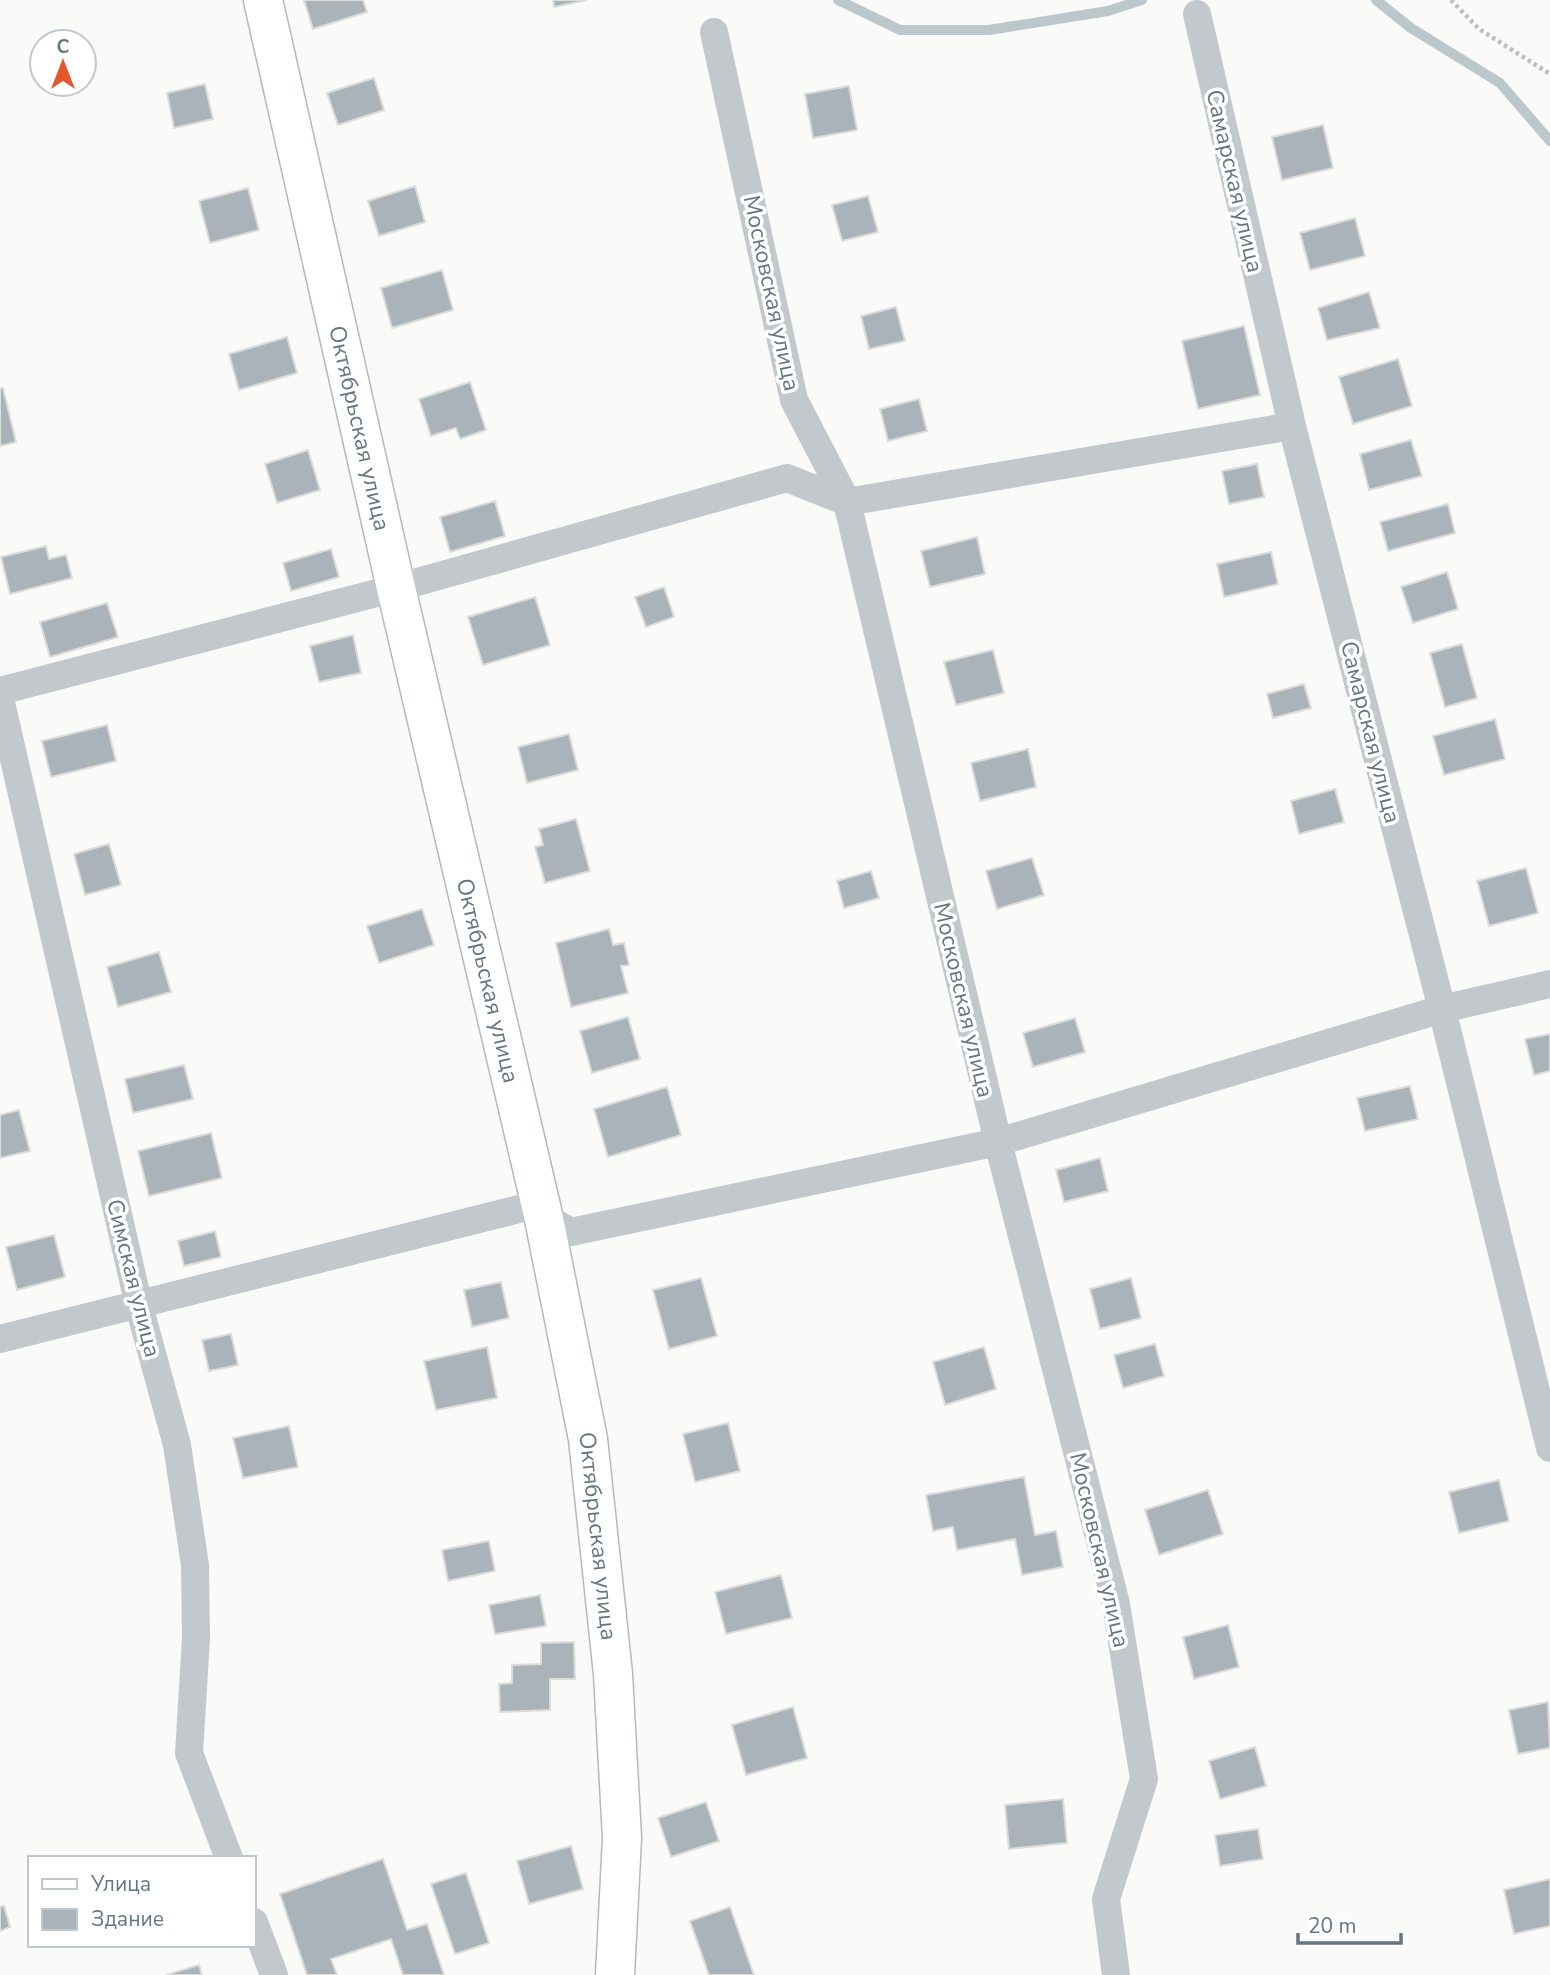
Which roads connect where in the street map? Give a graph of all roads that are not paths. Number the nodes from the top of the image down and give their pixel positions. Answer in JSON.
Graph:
{"nodes":[{"id":1,"x":263,"y":0,"type":"edge"},
{"id":2,"x":1197,"y":14,"type":"dead end"},
{"id":3,"x":714,"y":32,"type":"dead end"},
{"id":4,"x":1292,"y":426,"type":"junction"},
{"id":5,"x":846,"y":502,"type":"junction"},
{"id":6,"x":396,"y":588,"type":"junction"},
{"id":7,"x":0,"y":691,"type":"edge"},
{"id":8,"x":0,"y":698,"type":"edge"},
{"id":9,"x":1550,"y":984,"type":"edge"},
{"id":10,"x":1442,"y":1009,"type":"junction"},
{"id":11,"x":998,"y":1142,"type":"junction"},
{"id":12,"x":544,"y":1219,"type":"junction"},
{"id":13,"x":139,"y":1306,"type":"junction"},
{"id":14,"x":0,"y":1339,"type":"edge"},
{"id":15,"x":1550,"y":1448,"type":"edge"},
{"id":16,"x":228,"y":1856,"type":"edge"},
{"id":17,"x":256,"y":1927,"type":"edge"},
{"id":18,"x":274,"y":1975,"type":"edge"},
{"id":19,"x":615,"y":1975,"type":"edge"},
{"id":20,"x":1116,"y":1975,"type":"edge"}],
"edges":[{"from":1,"to":6,"type":"main road","name":"Октябрьская улица"},
{"from":2,"to":4,"type":"street","name":"Самарская улица"},
{"from":3,"to":5,"type":"street","name":"Московская улица"},
{"from":4,"to":5,"type":"street"},
{"from":4,"to":10,"type":"street","name":"Самарская улица"},
{"from":5,"to":6,"type":"street"},
{"from":5,"to":11,"type":"street","name":"Московская улица"},
{"from":6,"to":7,"type":"street"},
{"from":6,"to":12,"type":"main road","name":"Октябрьская улица"},
{"from":8,"to":13,"type":"street","name":"Симская улица"},
{"from":9,"to":10,"type":"street"},
{"from":10,"to":11,"type":"street"},
{"from":10,"to":15,"type":"street","name":"Самарская улица"},
{"from":11,"to":12,"type":"street"},
{"from":11,"to":20,"type":"street","name":"Московская улица"},
{"from":12,"to":13,"type":"street"},
{"from":12,"to":19,"type":"main road","name":"Октябрьская улица"},
{"from":13,"to":14,"type":"street"},
{"from":13,"to":16,"type":"street","name":"Симская улица"},
{"from":17,"to":18,"type":"street"}]}
